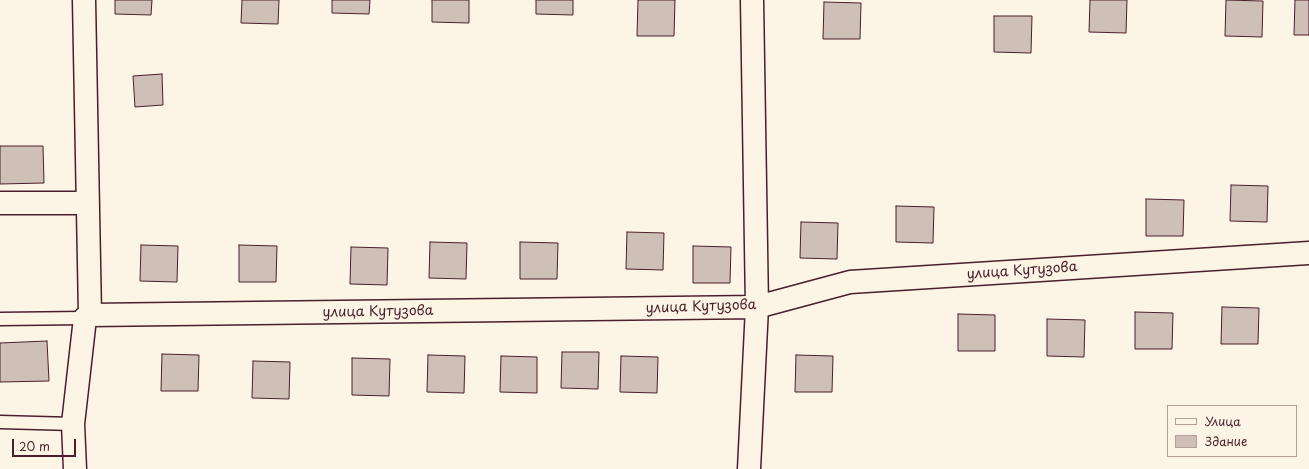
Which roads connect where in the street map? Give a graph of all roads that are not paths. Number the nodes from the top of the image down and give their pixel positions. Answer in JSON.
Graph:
{"nodes":[{"id":1,"x":84,"y":0,"type":"edge"},
{"id":2,"x":752,"y":0,"type":"edge"},
{"id":3,"x":0,"y":203,"type":"edge"},
{"id":4,"x":87,"y":203,"type":"junction"},
{"id":5,"x":1309,"y":253,"type":"edge"},
{"id":6,"x":757,"y":307,"type":"junction"},
{"id":7,"x":88,"y":317,"type":"junction"},
{"id":8,"x":0,"y":319,"type":"edge"},
{"id":9,"x":0,"y":422,"type":"edge"},
{"id":10,"x":73,"y":424,"type":"junction"},
{"id":11,"x":75,"y":469,"type":"edge"},
{"id":12,"x":749,"y":469,"type":"edge"}],
"edges":[{"from":1,"to":4,"type":"street"},
{"from":2,"to":6,"type":"street"},
{"from":3,"to":4,"type":"street"},
{"from":4,"to":7,"type":"street"},
{"from":5,"to":6,"type":"street","name":"улица Кутузова"},
{"from":6,"to":7,"type":"street","name":"улица Кутузова"},
{"from":6,"to":12,"type":"street"},
{"from":7,"to":8,"type":"lane"},
{"from":7,"to":10,"type":"street"},
{"from":9,"to":10,"type":"lane"},
{"from":10,"to":11,"type":"street"}]}
